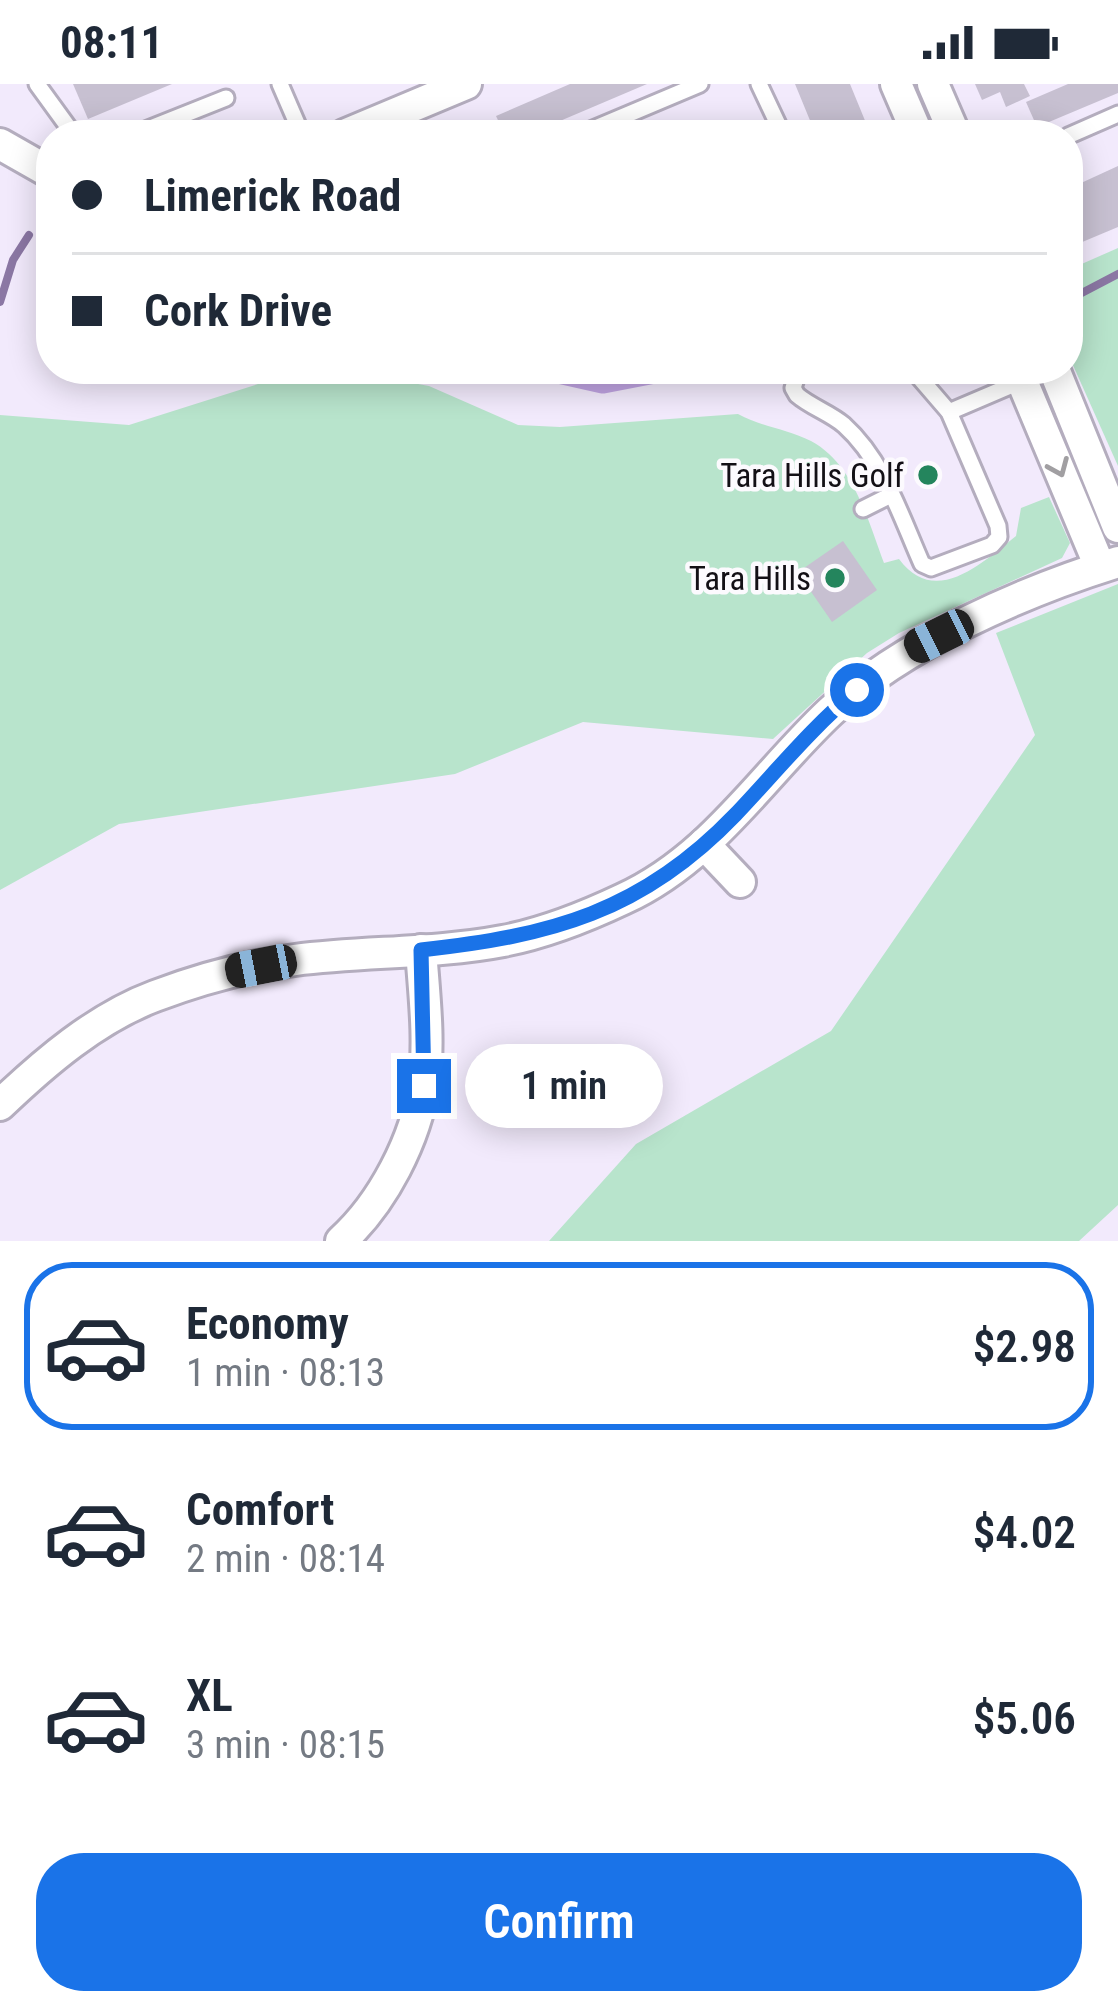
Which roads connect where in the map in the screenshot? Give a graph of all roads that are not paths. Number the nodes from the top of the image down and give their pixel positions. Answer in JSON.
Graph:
{"nodes":[{"id":1,"x":37,"y":84,"type":"edge"},
{"id":2,"x":280,"y":84,"type":"edge"},
{"id":3,"x":466,"y":84,"type":"edge"},
{"id":4,"x":700,"y":84,"type":"edge"},
{"id":5,"x":759,"y":84,"type":"edge"},
{"id":6,"x":896,"y":84,"type":"edge"},
{"id":7,"x":934,"y":84,"type":"edge"},
{"id":8,"x":226,"y":98,"type":"dead end"},
{"id":9,"x":1118,"y":114,"type":"edge"},
{"id":10,"x":63,"y":120,"type":"edge"},
{"id":11,"x":171,"y":120,"type":"edge"},
{"id":12,"x":296,"y":120,"type":"edge"},
{"id":13,"x":380,"y":120,"type":"edge"},
{"id":14,"x":615,"y":120,"type":"edge"},
{"id":15,"x":776,"y":120,"type":"edge"},
{"id":16,"x":912,"y":120,"type":"edge"},
{"id":17,"x":949,"y":120,"type":"edge"},
{"id":18,"x":1083,"y":129,"type":"edge"},
{"id":19,"x":3,"y":156,"type":"edge"},
{"id":20,"x":36,"y":168,"type":"edge"},
{"id":21,"x":795,"y":384,"type":"edge"},
{"id":22,"x":924,"y":384,"type":"edge"},
{"id":23,"x":1003,"y":384,"type":"edge"},
{"id":24,"x":1024,"y":384,"type":"edge"},
{"id":25,"x":1060,"y":384,"type":"edge"},
{"id":26,"x":949,"y":412,"type":"junction"},
{"id":27,"x":891,"y":495,"type":"junction"},
{"id":28,"x":863,"y":509,"type":"dead end"},
{"id":29,"x":1118,"y":527,"type":"edge"},
{"id":30,"x":1109,"y":564,"type":"edge"},
{"id":31,"x":704,"y":844,"type":"junction"},
{"id":32,"x":740,"y":882,"type":"dead end"},
{"id":33,"x":421,"y":950,"type":"junction"},
{"id":34,"x":0,"y":1105,"type":"edge"},
{"id":35,"x":341,"y":1241,"type":"edge"}],
"edges":[{"from":1,"to":10,"type":"lane"},
{"from":2,"to":12,"type":"lane"},
{"from":3,"to":13,"type":"street"},
{"from":4,"to":14,"type":"lane"},
{"from":5,"to":15,"type":"lane"},
{"from":6,"to":16,"type":"street"},
{"from":7,"to":17,"type":"street"},
{"from":8,"to":11,"type":"lane"},
{"from":9,"to":18,"type":"lane"},
{"from":19,"to":20,"type":"street"},
{"from":21,"to":27,"type":"lane"},
{"from":22,"to":26,"type":"lane"},
{"from":23,"to":26,"type":"lane"},
{"from":24,"to":30,"type":"street","one_way":true},
{"from":25,"to":29,"type":"street"},
{"from":26,"to":27,"type":"lane"},
{"from":27,"to":28,"type":"lane"},
{"from":30,"to":31,"type":"street"},
{"from":31,"to":32,"type":"street"},
{"from":31,"to":33,"type":"street"},
{"from":33,"to":34,"type":"street"},
{"from":33,"to":35,"type":"street"}]}
